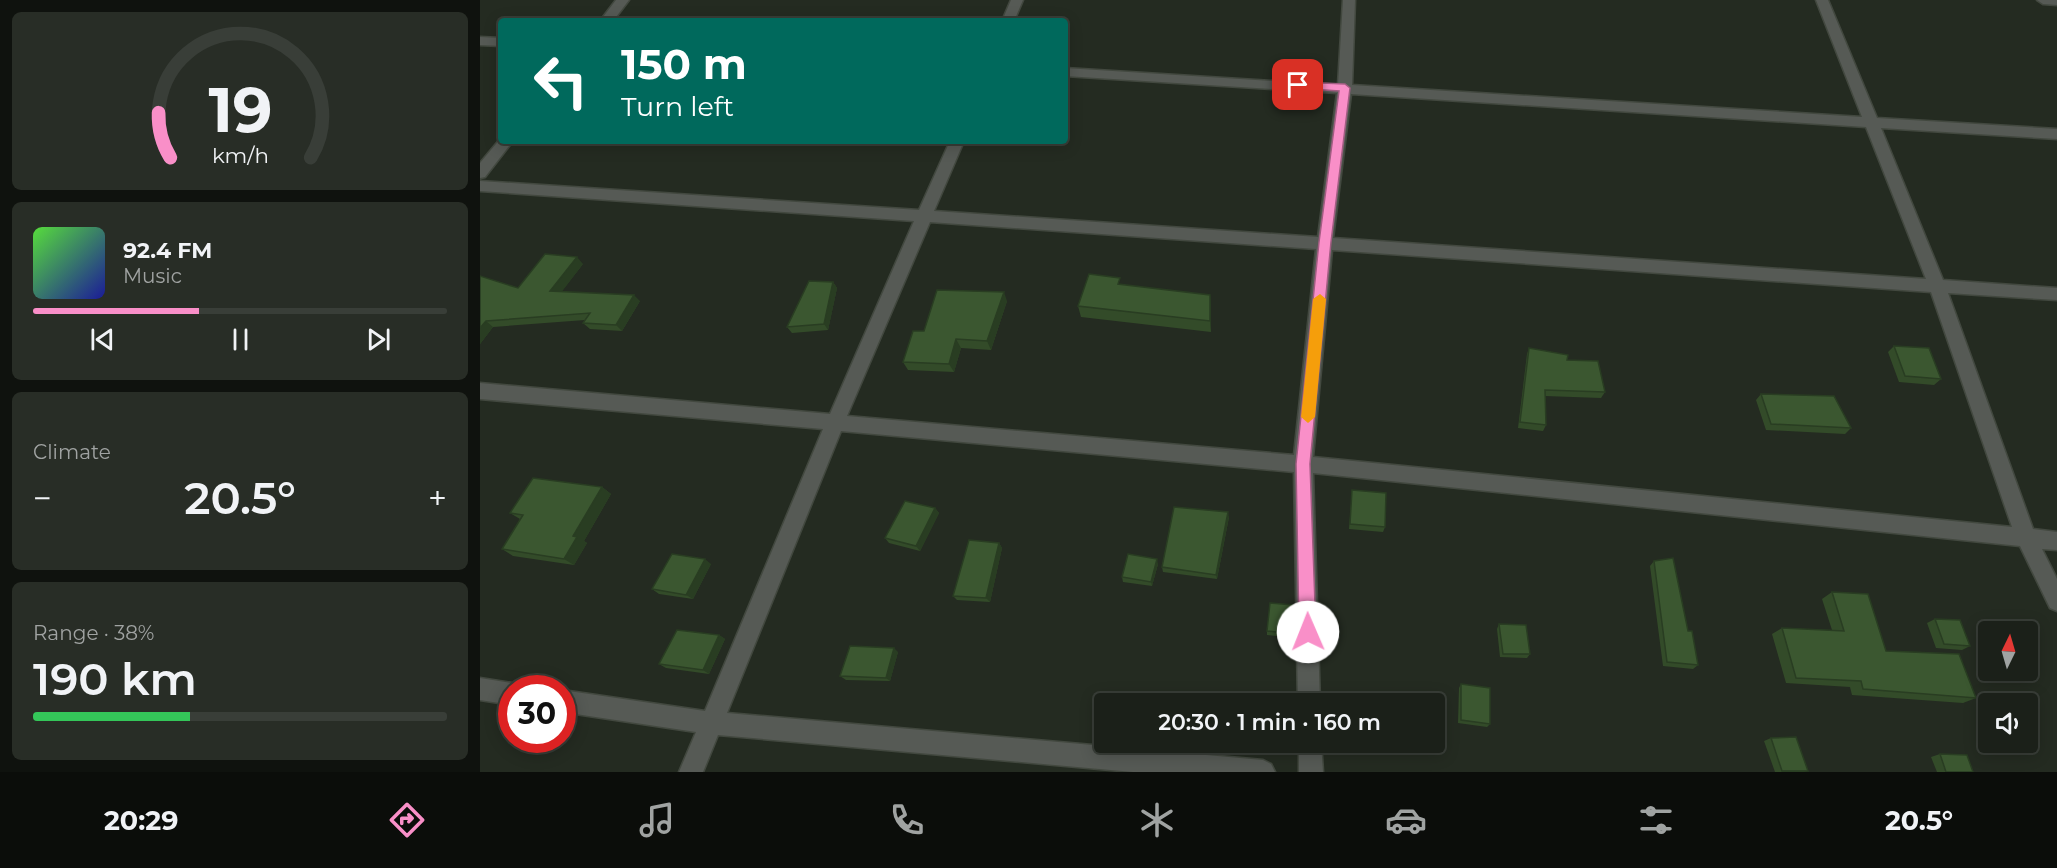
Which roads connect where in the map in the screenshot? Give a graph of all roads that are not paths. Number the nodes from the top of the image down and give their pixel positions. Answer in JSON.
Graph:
{"nodes":[{"id":1,"x":623,"y":0,"type":"edge"},
{"id":2,"x":1017,"y":0,"type":"edge"},
{"id":3,"x":1349,"y":0,"type":"edge"},
{"id":4,"x":1822,"y":0,"type":"edge"},
{"id":5,"x":2043,"y":0,"type":"edge"},
{"id":6,"x":2057,"y":1,"type":"edge"},
{"id":7,"x":608,"y":18,"type":"edge"},
{"id":8,"x":1009,"y":18,"type":"edge"},
{"id":9,"x":480,"y":41,"type":"edge"},
{"id":10,"x":498,"y":42,"type":"edge"},
{"id":11,"x":1068,"y":72,"type":"edge"},
{"id":12,"x":1345,"y":88,"type":"junction"},
{"id":13,"x":1871,"y":122,"type":"junction"},
{"id":14,"x":2057,"y":134,"type":"edge"},
{"id":15,"x":504,"y":144,"type":"edge"},
{"id":16,"x":956,"y":144,"type":"edge"},
{"id":17,"x":480,"y":173,"type":"edge"},
{"id":18,"x":480,"y":186,"type":"edge"},
{"id":19,"x":926,"y":214,"type":"junction"},
{"id":20,"x":1325,"y":242,"type":"junction"},
{"id":21,"x":1937,"y":285,"type":"junction"},
{"id":22,"x":2057,"y":294,"type":"edge"},
{"id":23,"x":480,"y":392,"type":"edge"},
{"id":24,"x":836,"y":421,"type":"junction"},
{"id":25,"x":1303,"y":464,"type":"junction"},
{"id":26,"x":2026,"y":538,"type":"junction"},
{"id":27,"x":2057,"y":541,"type":"edge"},
{"id":28,"x":2057,"y":601,"type":"edge"},
{"id":29,"x":480,"y":689,"type":"edge"},
{"id":30,"x":498,"y":692,"type":"edge"},
{"id":31,"x":1309,"y":693,"type":"edge"},
{"id":32,"x":576,"y":703,"type":"edge"},
{"id":33,"x":712,"y":723,"type":"junction"},
{"id":34,"x":1310,"y":753,"type":"edge"},
{"id":35,"x":691,"y":772,"type":"edge"},
{"id":36,"x":1263,"y":772,"type":"edge"},
{"id":37,"x":1311,"y":772,"type":"edge"}],
"edges":[{"from":1,"to":7,"type":"street"},
{"from":2,"to":8,"type":"street"},
{"from":3,"to":12,"type":"street"},
{"from":4,"to":13,"type":"street"},
{"from":5,"to":6,"type":"street"},
{"from":9,"to":10,"type":"street"},
{"from":11,"to":12,"type":"street"},
{"from":12,"to":13,"type":"street"},
{"from":12,"to":20,"type":"street"},
{"from":13,"to":14,"type":"street"},
{"from":13,"to":21,"type":"street"},
{"from":15,"to":17,"type":"street"},
{"from":16,"to":19,"type":"street"},
{"from":18,"to":19,"type":"street"},
{"from":19,"to":20,"type":"street"},
{"from":19,"to":24,"type":"street"},
{"from":20,"to":21,"type":"street"},
{"from":20,"to":25,"type":"street"},
{"from":21,"to":22,"type":"street"},
{"from":21,"to":26,"type":"street"},
{"from":23,"to":24,"type":"street"},
{"from":24,"to":25,"type":"street"},
{"from":24,"to":33,"type":"street"},
{"from":25,"to":26,"type":"street"},
{"from":25,"to":31,"type":"street"},
{"from":26,"to":27,"type":"street"},
{"from":26,"to":28,"type":"street"},
{"from":29,"to":30,"type":"street"},
{"from":32,"to":33,"type":"street"},
{"from":33,"to":35,"type":"street"},
{"from":33,"to":36,"type":"street"},
{"from":34,"to":37,"type":"street"}]}
